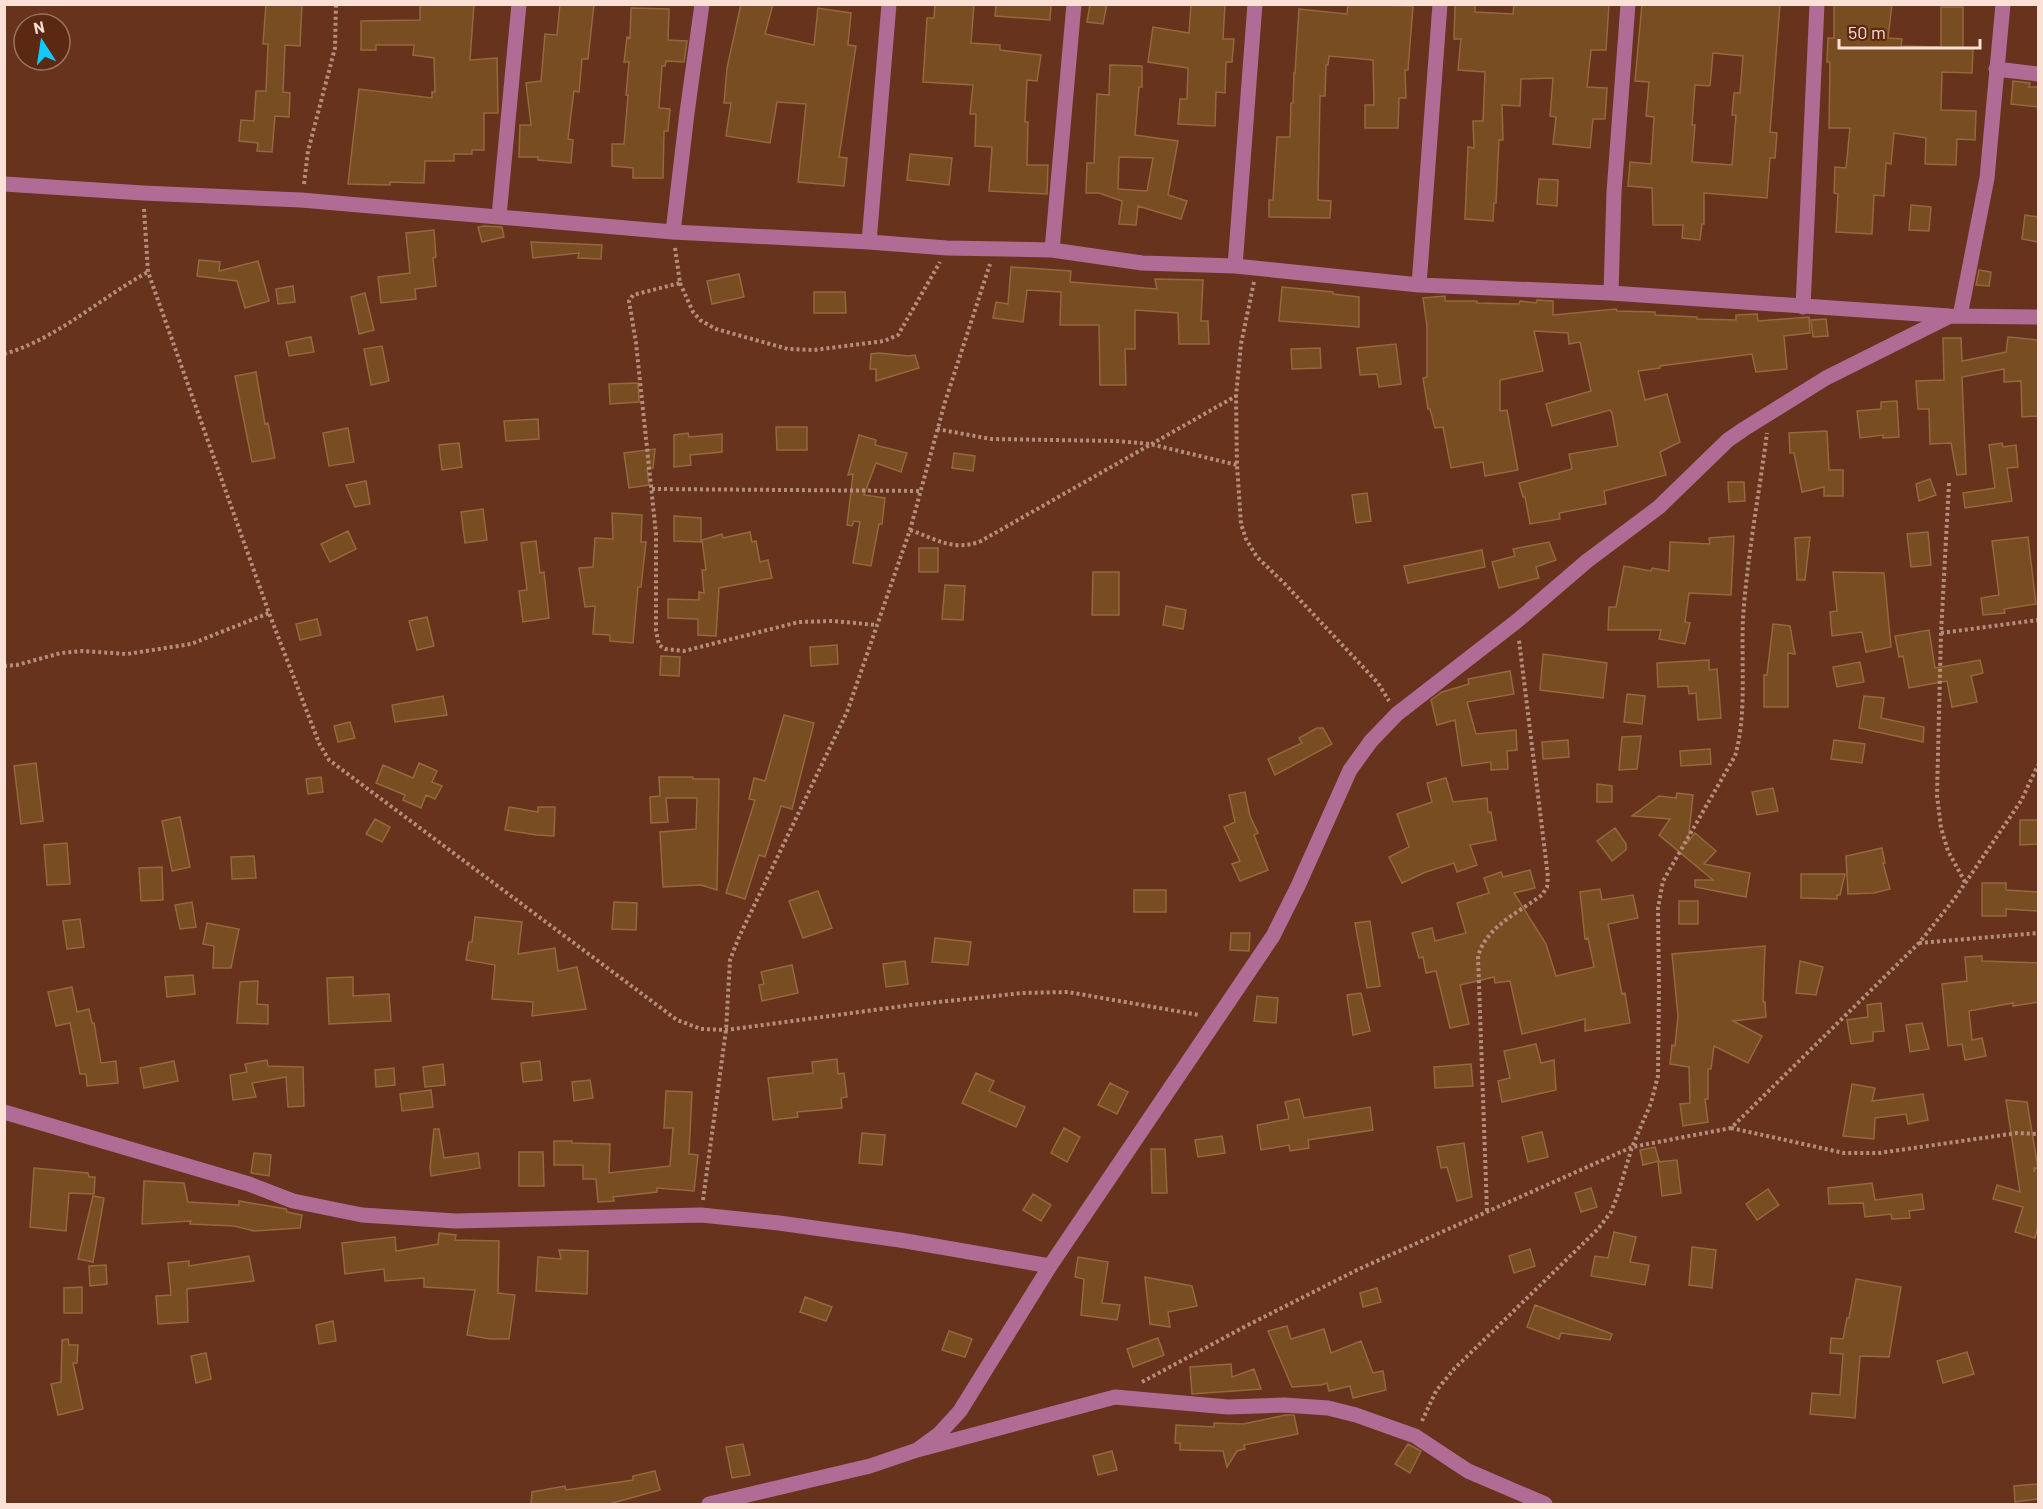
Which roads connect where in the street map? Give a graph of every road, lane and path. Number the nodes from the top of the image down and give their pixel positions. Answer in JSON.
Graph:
{"nodes":[{"id":1,"x":336,"y":4,"type":"edge"},
{"id":2,"x":519,"y":4,"type":"edge"},
{"id":3,"x":702,"y":4,"type":"edge"},
{"id":4,"x":889,"y":4,"type":"edge"},
{"id":5,"x":1074,"y":4,"type":"edge"},
{"id":6,"x":1255,"y":4,"type":"edge"},
{"id":7,"x":1440,"y":4,"type":"edge"},
{"id":8,"x":1628,"y":4,"type":"edge"},
{"id":9,"x":1817,"y":4,"type":"edge"},
{"id":10,"x":2003,"y":4,"type":"edge"},
{"id":11,"x":1996,"y":69,"type":"junction"},
{"id":12,"x":2038,"y":74,"type":"edge"},
{"id":13,"x":4,"y":184,"type":"edge"},
{"id":14,"x":143,"y":194,"type":"junction"},
{"id":15,"x":301,"y":200,"type":"junction"},
{"id":16,"x":499,"y":216,"type":"junction"},
{"id":17,"x":674,"y":232,"type":"junction"},
{"id":18,"x":869,"y":242,"type":"junction"},
{"id":19,"x":948,"y":248,"type":"junction"},
{"id":20,"x":995,"y":249,"type":"junction"},
{"id":21,"x":1052,"y":250,"type":"junction"},
{"id":22,"x":1235,"y":266,"type":"junction"},
{"id":23,"x":1257,"y":269,"type":"junction"},
{"id":24,"x":148,"y":272,"type":"junction"},
{"id":25,"x":680,"y":283,"type":"junction"},
{"id":26,"x":1419,"y":285,"type":"junction"},
{"id":27,"x":1611,"y":293,"type":"junction"},
{"id":28,"x":1803,"y":307,"type":"junction"},
{"id":29,"x":1955,"y":316,"type":"junction"},
{"id":30,"x":2038,"y":317,"type":"edge"},
{"id":31,"x":4,"y":354,"type":"edge"},
{"id":32,"x":1236,"y":396,"type":"junction"},
{"id":33,"x":1769,"y":414,"type":"junction"},
{"id":34,"x":937,"y":429,"type":"junction"},
{"id":35,"x":1150,"y":444,"type":"junction"},
{"id":36,"x":1237,"y":465,"type":"junction"},
{"id":37,"x":1949,"y":483,"type":"dead end"},
{"id":38,"x":652,"y":489,"type":"junction"},
{"id":39,"x":921,"y":491,"type":"junction"},
{"id":40,"x":910,"y":530,"type":"junction"},
{"id":41,"x":269,"y":613,"type":"junction"},
{"id":42,"x":2038,"y":620,"type":"edge"},
{"id":43,"x":1517,"y":621,"type":"junction"},
{"id":44,"x":877,"y":625,"type":"junction"},
{"id":45,"x":1941,"y":633,"type":"junction"},
{"id":46,"x":4,"y":666,"type":"edge"},
{"id":47,"x":1397,"y":714,"type":"junction"},
{"id":48,"x":2038,"y":765,"type":"edge"},
{"id":49,"x":1965,"y":882,"type":"junction"},
{"id":50,"x":2038,"y":933,"type":"edge"},
{"id":51,"x":1919,"y":943,"type":"junction"},
{"id":52,"x":1217,"y":1018,"type":"junction"},
{"id":53,"x":726,"y":1030,"type":"junction"},
{"id":54,"x":4,"y":1112,"type":"edge"},
{"id":55,"x":1731,"y":1128,"type":"junction"},
{"id":56,"x":2038,"y":1134,"type":"edge"},
{"id":57,"x":1632,"y":1147,"type":"junction"},
{"id":58,"x":1487,"y":1211,"type":"junction"},
{"id":59,"x":701,"y":1215,"type":"junction"},
{"id":60,"x":1050,"y":1266,"type":"junction"},
{"id":61,"x":1115,"y":1397,"type":"junction"},
{"id":62,"x":1415,"y":1436,"type":"junction"},
{"id":63,"x":917,"y":1450,"type":"junction"},
{"id":64,"x":709,"y":1504,"type":"edge"},
{"id":65,"x":1545,"y":1504,"type":"edge"}],
"edges":[{"from":1,"to":15,"type":"path"},
{"from":2,"to":16,"type":"street"},
{"from":3,"to":17,"type":"street"},
{"from":4,"to":18,"type":"street"},
{"from":5,"to":21,"type":"street"},
{"from":6,"to":22,"type":"street"},
{"from":7,"to":26,"type":"street"},
{"from":8,"to":27,"type":"street"},
{"from":9,"to":28,"type":"street"},
{"from":10,"to":11,"type":"street"},
{"from":11,"to":12,"type":"street"},
{"from":11,"to":29,"type":"street"},
{"from":13,"to":14,"type":"street"},
{"from":14,"to":15,"type":"street"},
{"from":14,"to":24,"type":"path"},
{"from":15,"to":16,"type":"street"},
{"from":16,"to":17,"type":"street"},
{"from":17,"to":18,"type":"street"},
{"from":17,"to":25,"type":"path"},
{"from":18,"to":19,"type":"street"},
{"from":19,"to":20,"type":"street"},
{"from":19,"to":25,"type":"path"},
{"from":20,"to":21,"type":"street"},
{"from":20,"to":34,"type":"path"},
{"from":21,"to":22,"type":"street"},
{"from":22,"to":23,"type":"street"},
{"from":23,"to":26,"type":"street"},
{"from":23,"to":32,"type":"path"},
{"from":24,"to":31,"type":"path"},
{"from":24,"to":41,"type":"path"},
{"from":25,"to":38,"type":"path"},
{"from":26,"to":27,"type":"street"},
{"from":27,"to":28,"type":"street"},
{"from":28,"to":29,"type":"street"},
{"from":29,"to":30,"type":"street"},
{"from":29,"to":33,"type":"street"},
{"from":32,"to":35,"type":"path"},
{"from":32,"to":36,"type":"path"},
{"from":33,"to":43,"type":"street"},
{"from":33,"to":57,"type":"path"},
{"from":34,"to":35,"type":"path"},
{"from":34,"to":39,"type":"path"},
{"from":35,"to":36,"type":"path"},
{"from":35,"to":40,"type":"path"},
{"from":36,"to":47,"type":"path"},
{"from":37,"to":45,"type":"path"},
{"from":38,"to":39,"type":"path"},
{"from":38,"to":44,"type":"path"},
{"from":39,"to":40,"type":"path"},
{"from":40,"to":44,"type":"path"},
{"from":41,"to":46,"type":"path"},
{"from":41,"to":53,"type":"path"},
{"from":42,"to":45,"type":"path"},
{"from":43,"to":47,"type":"street"},
{"from":43,"to":58,"type":"path"},
{"from":44,"to":53,"type":"path"},
{"from":45,"to":49,"type":"path"},
{"from":47,"to":52,"type":"street"},
{"from":48,"to":49,"type":"path"},
{"from":49,"to":51,"type":"path"},
{"from":50,"to":51,"type":"path"},
{"from":51,"to":55,"type":"path"},
{"from":52,"to":53,"type":"path"},
{"from":52,"to":60,"type":"street"},
{"from":53,"to":59,"type":"path"},
{"from":54,"to":59,"type":"street"},
{"from":55,"to":56,"type":"path"},
{"from":55,"to":57,"type":"path"},
{"from":57,"to":58,"type":"path"},
{"from":57,"to":62,"type":"path"},
{"from":58,"to":61,"type":"path"},
{"from":59,"to":60,"type":"street"},
{"from":60,"to":63,"type":"street"},
{"from":61,"to":62,"type":"street"},
{"from":61,"to":63,"type":"street"},
{"from":62,"to":65,"type":"street"},
{"from":63,"to":64,"type":"street"}]}
